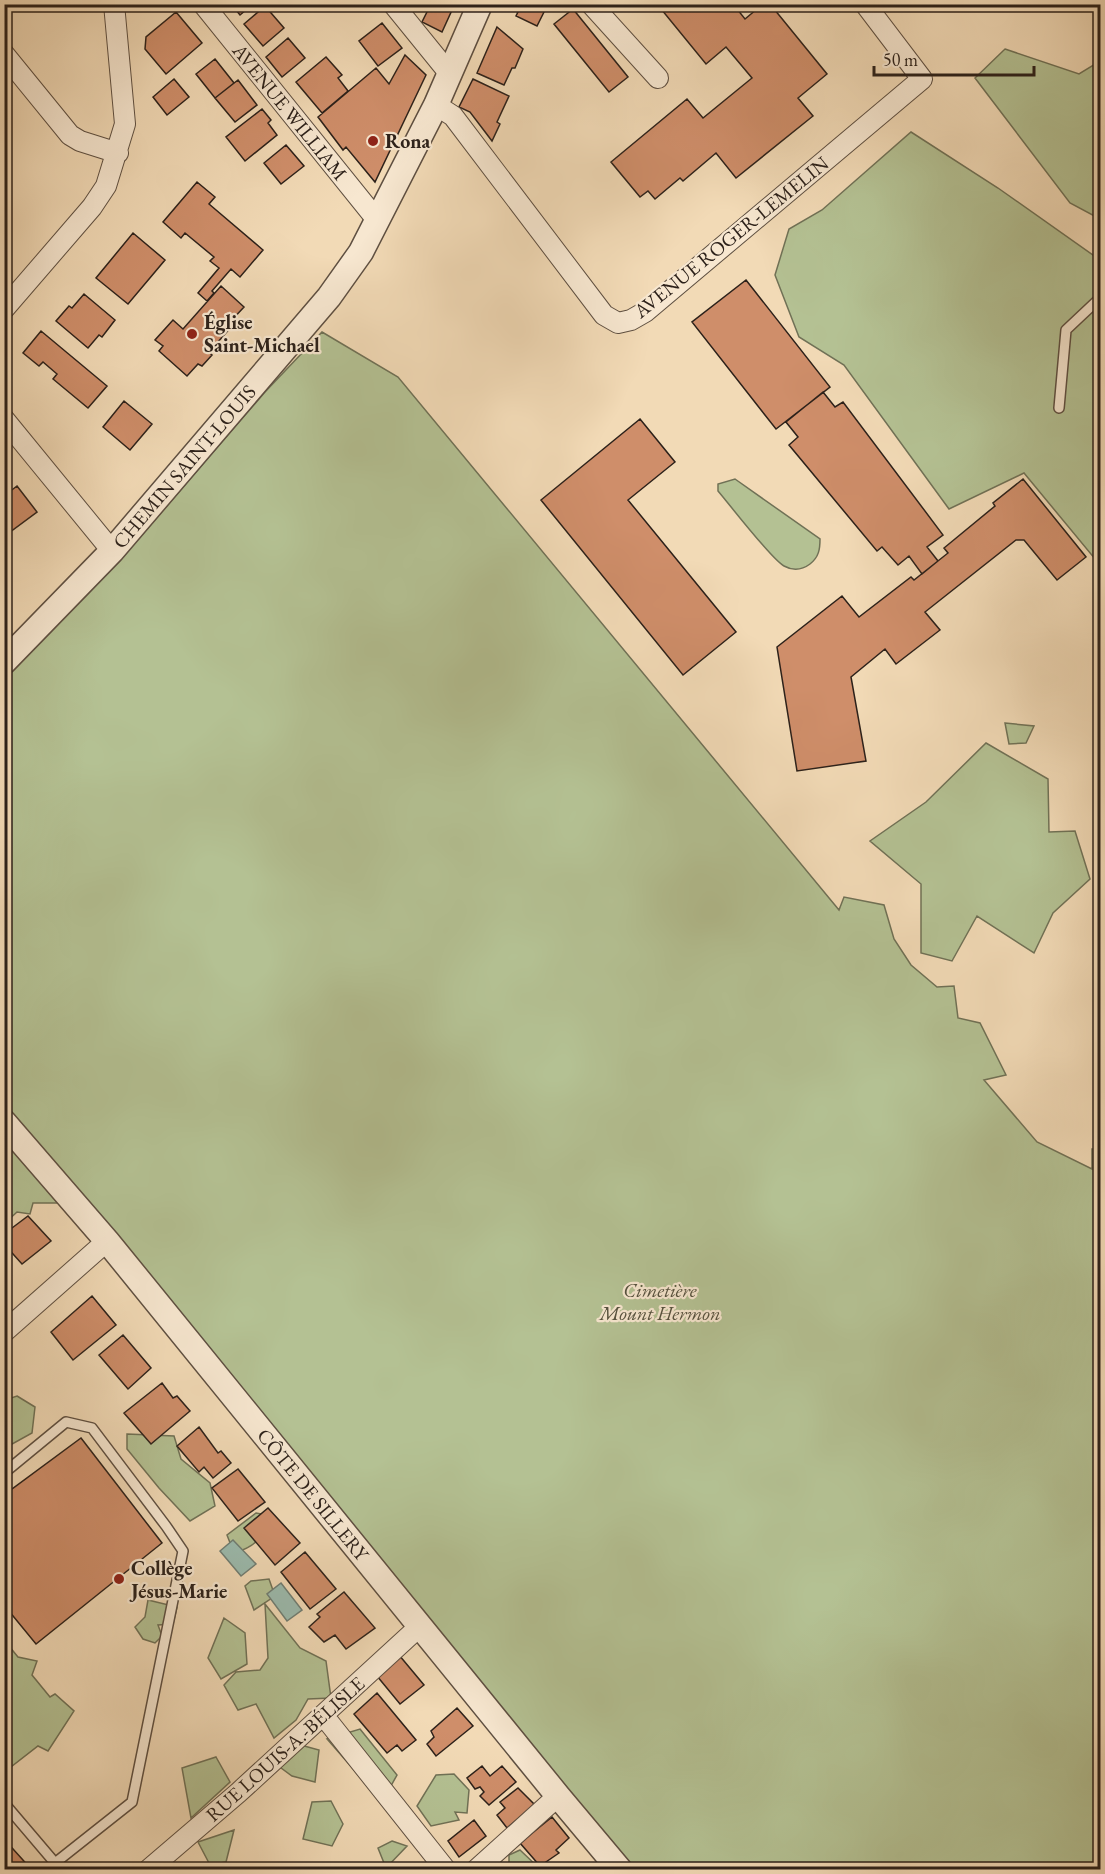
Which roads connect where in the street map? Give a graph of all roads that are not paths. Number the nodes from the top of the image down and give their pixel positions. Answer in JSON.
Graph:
{"nodes":[{"id":1,"x":114,"y":4,"type":"edge"},
{"id":2,"x":203,"y":4,"type":"edge"},
{"id":3,"x":393,"y":4,"type":"edge"},
{"id":4,"x":480,"y":4,"type":"edge"},
{"id":5,"x":591,"y":4,"type":"edge"},
{"id":6,"x":865,"y":4,"type":"edge"},
{"id":7,"x":4,"y":54,"type":"edge"},
{"id":8,"x":449,"y":73,"type":"junction"},
{"id":9,"x":658,"y":78,"type":"dead end"},
{"id":10,"x":436,"y":105,"type":"junction"},
{"id":11,"x":118,"y":153,"type":"junction"},
{"id":12,"x":377,"y":220,"type":"junction"},
{"id":13,"x":1101,"y":298,"type":"edge"},
{"id":14,"x":4,"y":309,"type":"edge"},
{"id":15,"x":1059,"y":408,"type":"dead end"},
{"id":16,"x":4,"y":419,"type":"edge"},
{"id":17,"x":112,"y":551,"type":"junction"},
{"id":18,"x":4,"y":662,"type":"edge"},
{"id":19,"x":4,"y":1122,"type":"edge"},
{"id":20,"x":107,"y":1240,"type":"junction"},
{"id":21,"x":4,"y":1332,"type":"edge"},
{"id":22,"x":4,"y":1473,"type":"edge"},
{"id":23,"x":420,"y":1626,"type":"junction"},
{"id":24,"x":323,"y":1715,"type":"junction"},
{"id":25,"x":558,"y":1796,"type":"junction"},
{"id":26,"x":4,"y":1803,"type":"edge"},
{"id":27,"x":58,"y":1866,"type":"edge"},
{"id":28,"x":148,"y":1869,"type":"edge"},
{"id":29,"x":446,"y":1869,"type":"edge"},
{"id":30,"x":476,"y":1869,"type":"edge"},
{"id":31,"x":620,"y":1869,"type":"edge"}],
"edges":[{"from":1,"to":11,"type":"street"},
{"from":2,"to":12,"type":"street","name":"AVENUE WILLIAM"},
{"from":3,"to":8,"type":"street"},
{"from":4,"to":8,"type":"street","name":"CHEMIN SAINT-LOUIS"},
{"from":5,"to":9,"type":"street"},
{"from":6,"to":10,"type":"street","name":"AVENUE ROGER-LEMELIN"},
{"from":7,"to":11,"type":"street"},
{"from":8,"to":10,"type":"street","name":"CHEMIN SAINT-LOUIS"},
{"from":10,"to":12,"type":"street","name":"CHEMIN SAINT-LOUIS"},
{"from":11,"to":14,"type":"street"},
{"from":12,"to":17,"type":"street","name":"CHEMIN SAINT-LOUIS"},
{"from":13,"to":15,"type":"lane"},
{"from":16,"to":17,"type":"street"},
{"from":17,"to":18,"type":"street","name":"CHEMIN SAINT-LOUIS"},
{"from":19,"to":20,"type":"street","name":"CÔTE DE SILLERY"},
{"from":20,"to":21,"type":"street"},
{"from":20,"to":23,"type":"street","name":"CÔTE DE SILLERY"},
{"from":22,"to":27,"type":"lane"},
{"from":23,"to":24,"type":"street","name":"RUE LOUIS-A.-BÉLISLE"},
{"from":23,"to":25,"type":"street","name":"CÔTE DE SILLERY"},
{"from":24,"to":28,"type":"street","name":"RUE LOUIS-A.-BÉLISLE"},
{"from":24,"to":29,"type":"street"},
{"from":25,"to":30,"type":"street"},
{"from":25,"to":31,"type":"street","name":"CÔTE DE SILLERY"},
{"from":26,"to":27,"type":"lane"}]}
